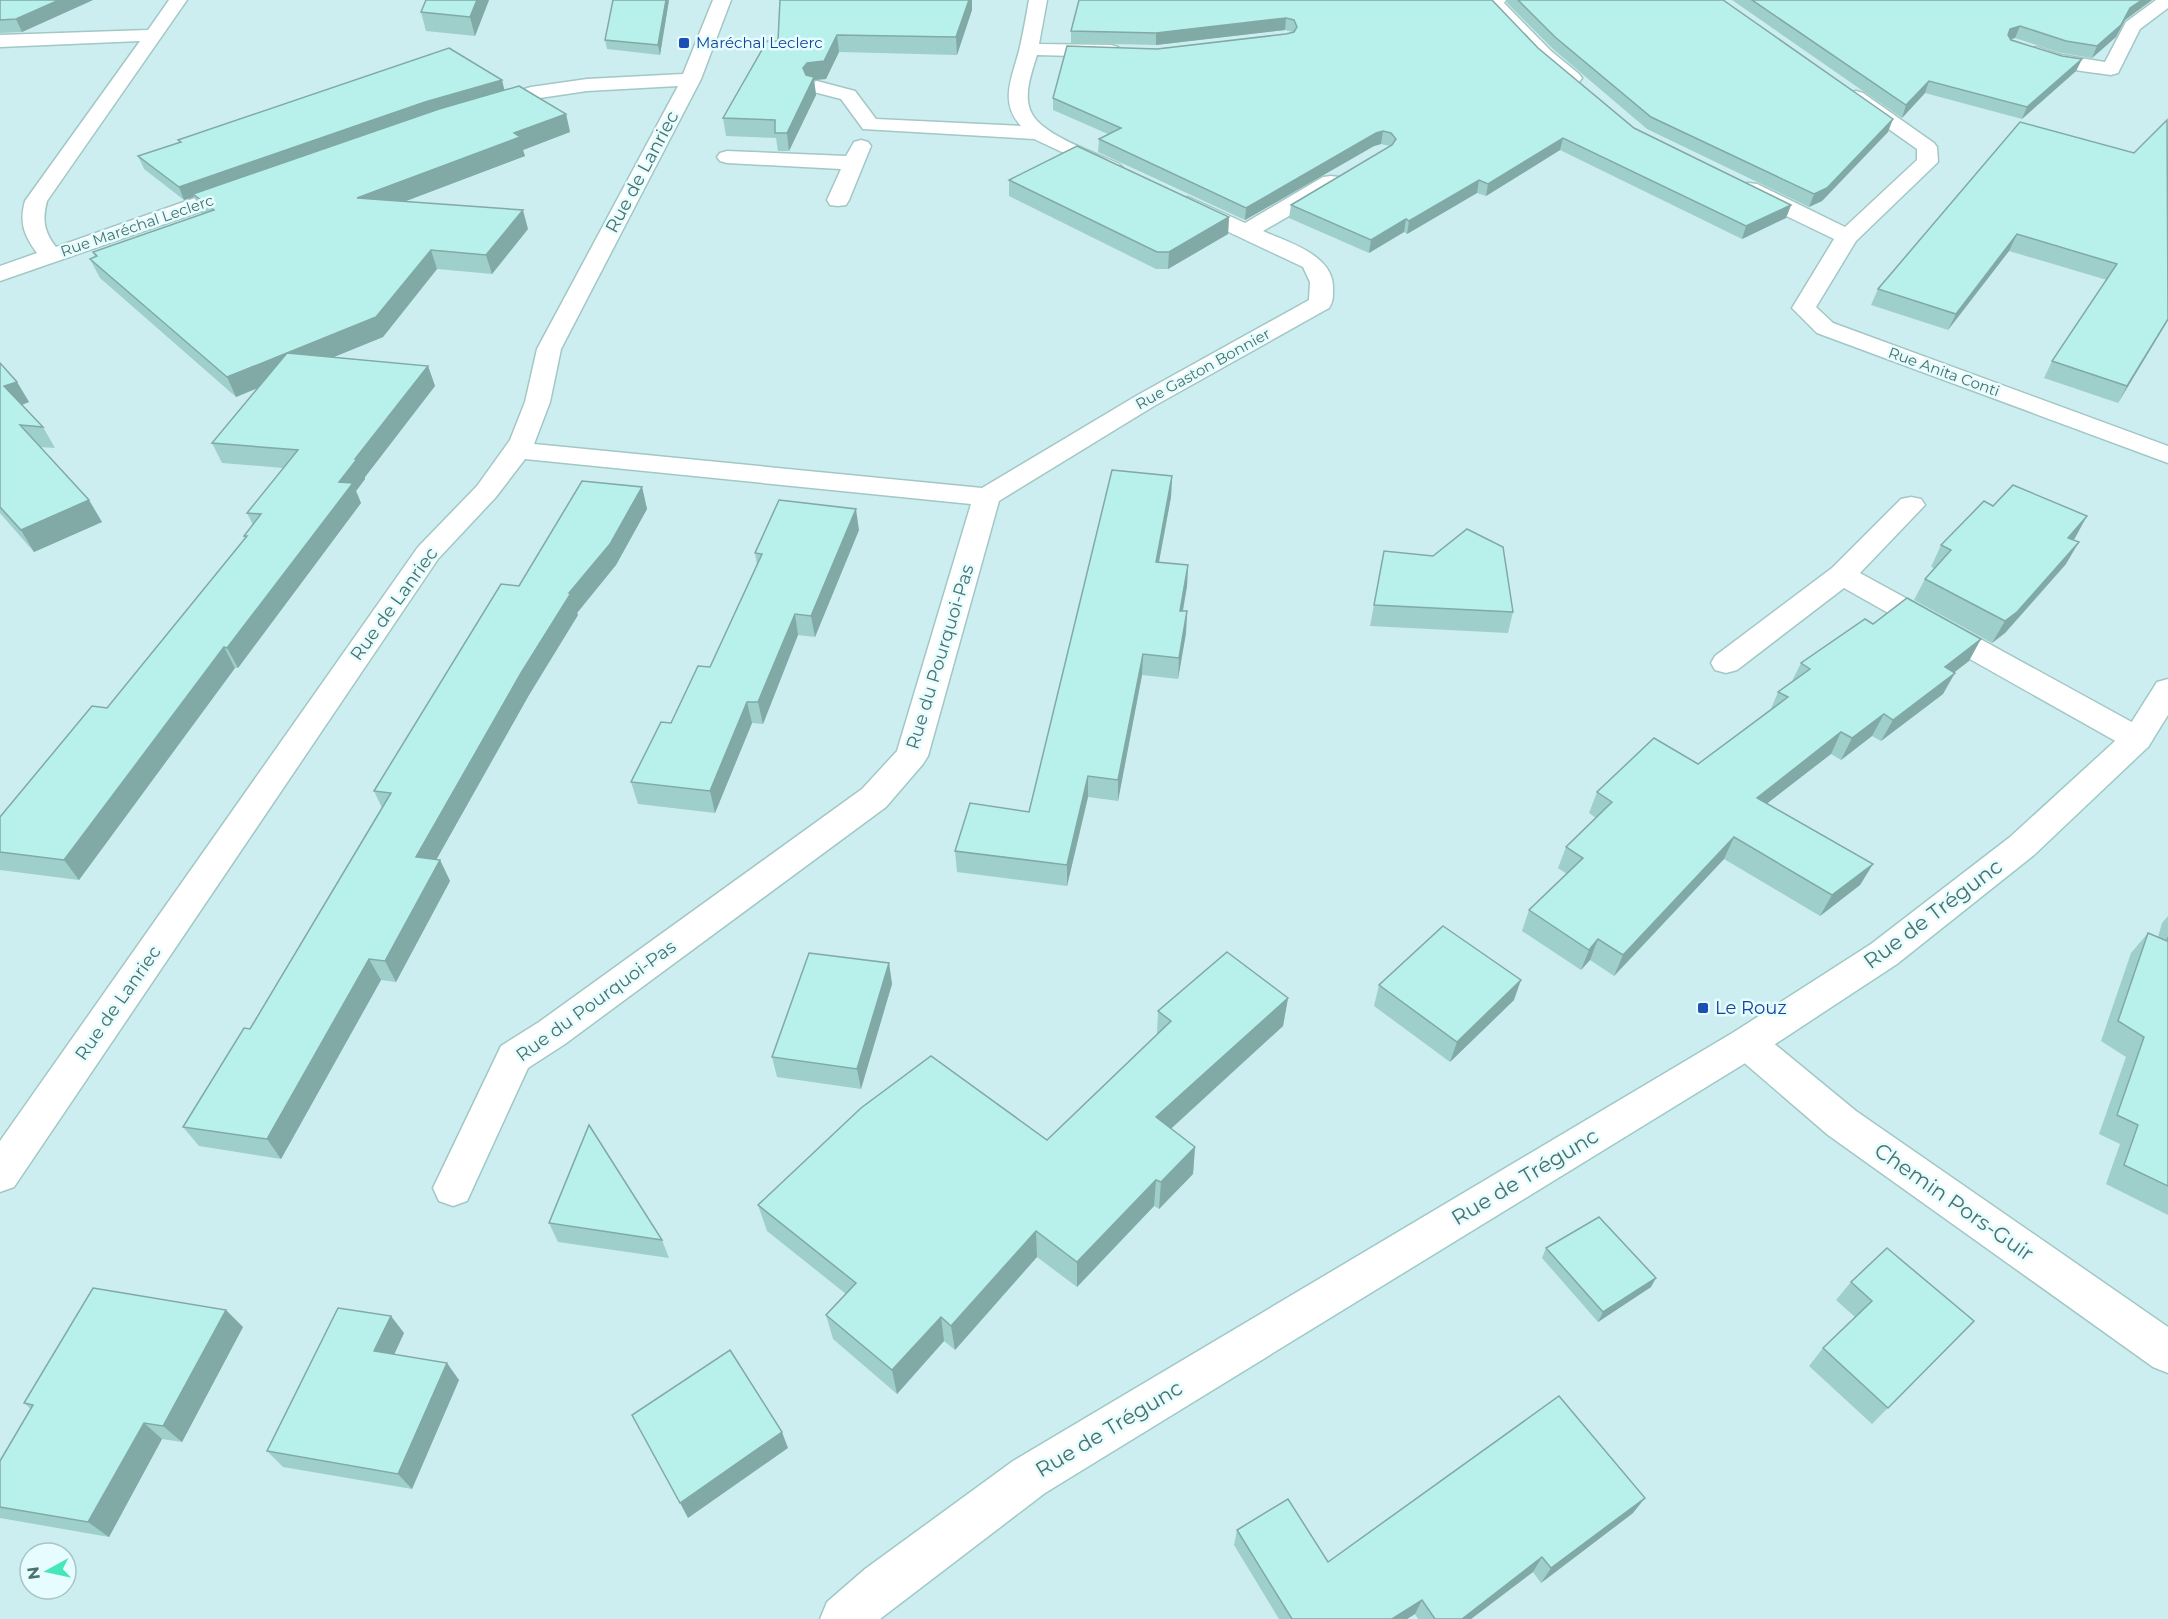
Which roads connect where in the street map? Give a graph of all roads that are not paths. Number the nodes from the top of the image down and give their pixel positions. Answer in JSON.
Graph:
{"nodes":[{"id":1,"x":178,"y":0,"type":"edge"},
{"id":2,"x":722,"y":0,"type":"edge"},
{"id":3,"x":1038,"y":0,"type":"edge"},
{"id":4,"x":1497,"y":0,"type":"edge"},
{"id":5,"x":2167,"y":0,"type":"edge"},
{"id":6,"x":153,"y":35,"type":"junction"},
{"id":7,"x":0,"y":41,"type":"edge"},
{"id":8,"x":1029,"y":49,"type":"junction"},
{"id":9,"x":2025,"y":50,"type":"edge"},
{"id":10,"x":1133,"y":52,"type":"edge"},
{"id":11,"x":691,"y":79,"type":"junction"},
{"id":12,"x":817,"y":87,"type":"edge"},
{"id":13,"x":1841,"y":87,"type":"edge"},
{"id":14,"x":1588,"y":92,"type":"edge"},
{"id":15,"x":469,"y":112,"type":"edge"},
{"id":16,"x":870,"y":125,"type":"junction"},
{"id":17,"x":1038,"y":133,"type":"junction"},
{"id":18,"x":727,"y":157,"type":"dead end"},
{"id":19,"x":854,"y":164,"type":"junction"},
{"id":20,"x":1353,"y":169,"type":"edge"},
{"id":21,"x":1132,"y":178,"type":"edge"},
{"id":22,"x":1733,"y":181,"type":"edge"},
{"id":23,"x":261,"y":183,"type":"edge"},
{"id":24,"x":1174,"y":197,"type":"edge"},
{"id":25,"x":838,"y":200,"type":"dead end"},
{"id":26,"x":1246,"y":231,"type":"junction"},
{"id":27,"x":1847,"y":237,"type":"junction"},
{"id":28,"x":51,"y":256,"type":"junction"},
{"id":29,"x":0,"y":274,"type":"edge"},
{"id":30,"x":518,"y":450,"type":"junction"},
{"id":31,"x":2168,"y":455,"type":"edge"},
{"id":32,"x":987,"y":496,"type":"junction"},
{"id":33,"x":1911,"y":505,"type":"dead end"},
{"id":34,"x":1842,"y":575,"type":"junction"},
{"id":35,"x":1726,"y":663,"type":"dead end"},
{"id":36,"x":2168,"y":690,"type":"edge"},
{"id":37,"x":2137,"y":739,"type":"junction"},
{"id":38,"x":1747,"y":1043,"type":"junction"},
{"id":39,"x":0,"y":1174,"type":"edge"},
{"id":40,"x":453,"y":1188,"type":"dead end"},
{"id":41,"x":2168,"y":1352,"type":"edge"},
{"id":42,"x":844,"y":1619,"type":"edge"}],
"edges":[{"from":1,"to":6,"type":"street"},
{"from":2,"to":11,"type":"street","name":"Rue de Lanriec"},
{"from":3,"to":8,"type":"street"},
{"from":4,"to":14,"type":"street"},
{"from":5,"to":9,"type":"street"},
{"from":6,"to":7,"type":"street"},
{"from":6,"to":28,"type":"street"},
{"from":8,"to":10,"type":"street"},
{"from":8,"to":17,"type":"street"},
{"from":11,"to":15,"type":"street"},
{"from":11,"to":30,"type":"street","name":"Rue de Lanriec"},
{"from":12,"to":16,"type":"street"},
{"from":13,"to":27,"type":"street","name":"Rue Anita Conti"},
{"from":16,"to":17,"type":"street"},
{"from":16,"to":19,"type":"street"},
{"from":17,"to":21,"type":"street"},
{"from":18,"to":19,"type":"street"},
{"from":19,"to":25,"type":"street"},
{"from":20,"to":26,"type":"street"},
{"from":22,"to":27,"type":"street"},
{"from":23,"to":28,"type":"street","name":"Rue Maréchal Leclerc"},
{"from":24,"to":26,"type":"street","name":"Rue Gaston Bonnier"},
{"from":26,"to":32,"type":"street","name":"Rue Gaston Bonnier"},
{"from":27,"to":31,"type":"street","name":"Rue Anita Conti"},
{"from":28,"to":29,"type":"street","name":"Rue Maréchal Leclerc"},
{"from":30,"to":32,"type":"street"},
{"from":30,"to":39,"type":"street","name":"Rue de Lanriec"},
{"from":32,"to":40,"type":"street","name":"Rue du Pourquoi-Pas"},
{"from":33,"to":34,"type":"street"},
{"from":34,"to":35,"type":"street"},
{"from":34,"to":37,"type":"street"},
{"from":36,"to":37,"type":"street","name":"Rue de Trégunc"},
{"from":37,"to":38,"type":"street","name":"Rue de Trégunc"},
{"from":38,"to":41,"type":"street","name":"Chemin Pors-Guir"},
{"from":38,"to":42,"type":"street","name":"Rue de Trégunc"}]}
